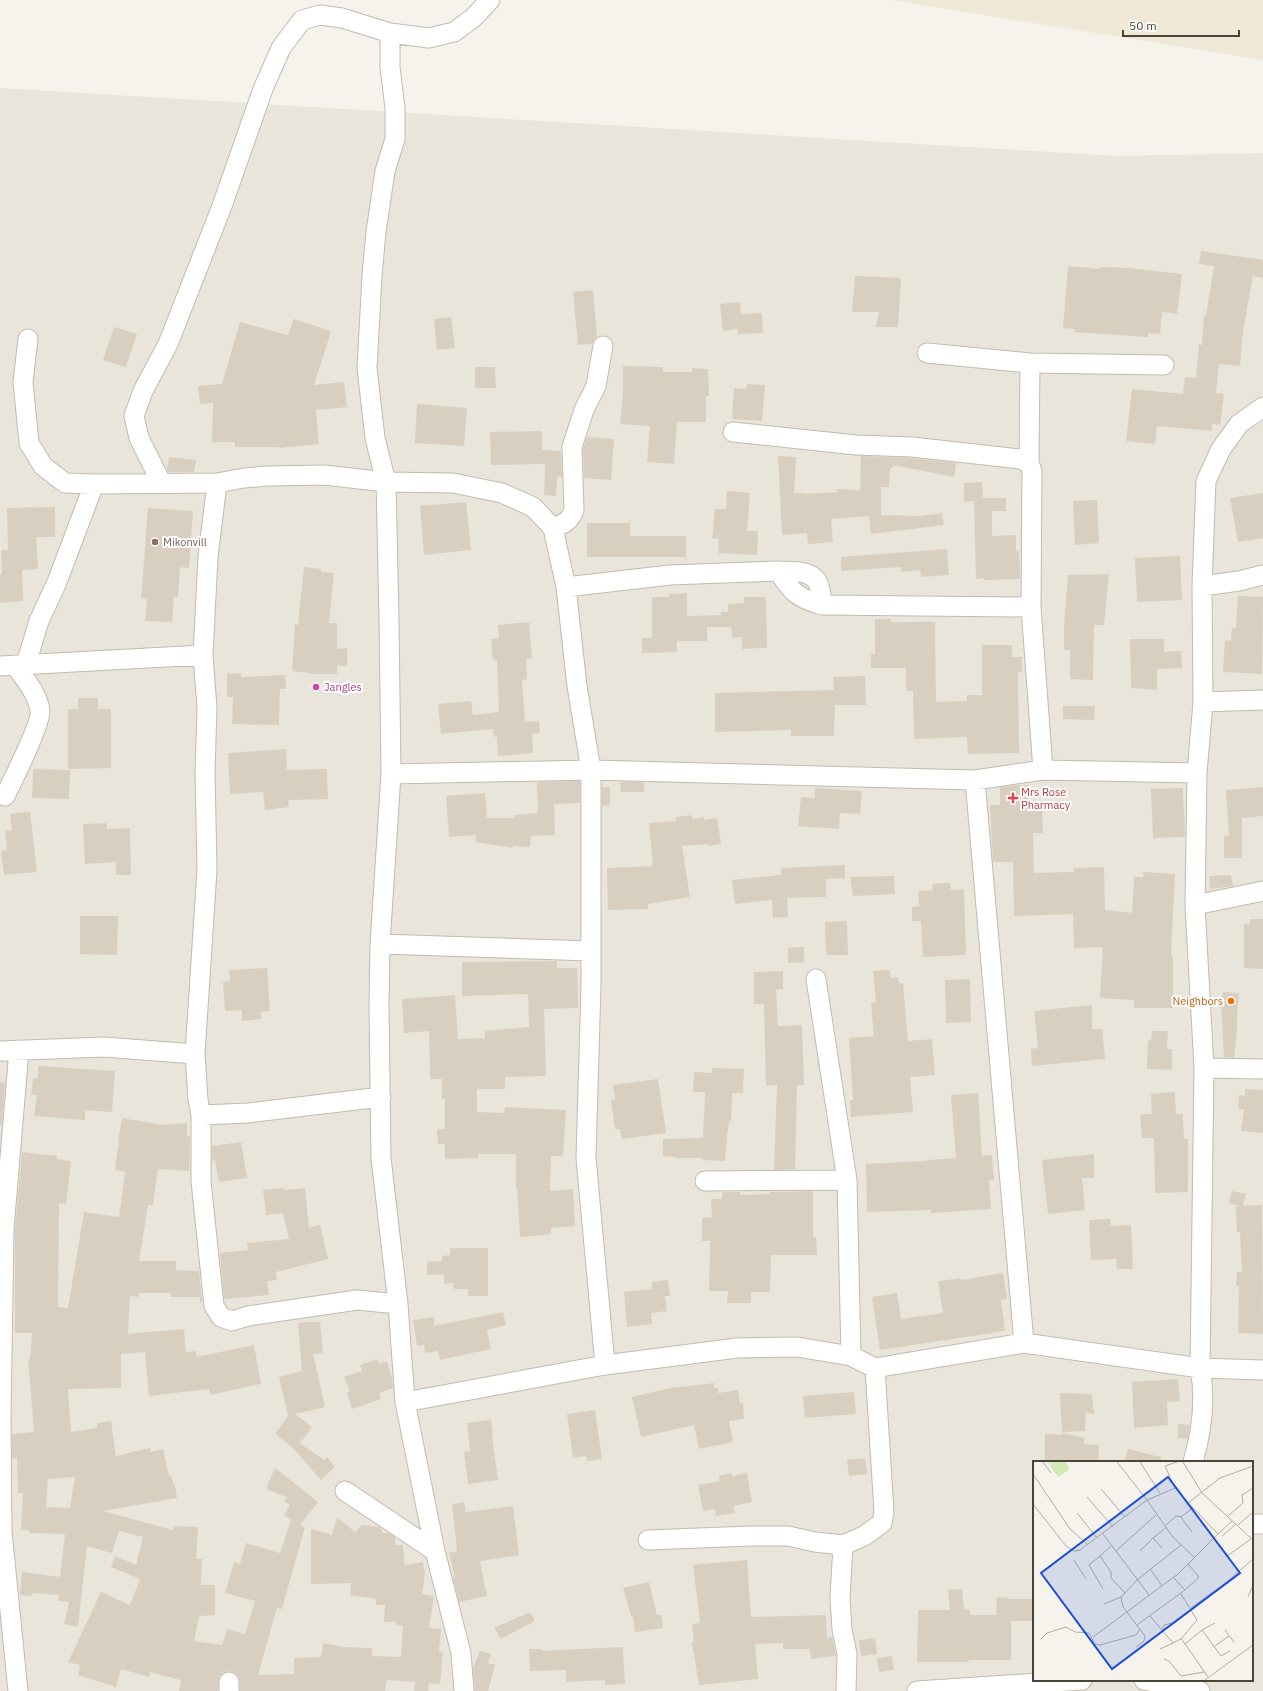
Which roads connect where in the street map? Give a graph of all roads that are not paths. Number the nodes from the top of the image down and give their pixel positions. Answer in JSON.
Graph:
{"nodes":[{"id":1,"x":490,"y":0,"type":"edge"},
{"id":2,"x":390,"y":33,"type":"junction"},
{"id":3,"x":28,"y":339,"type":"dead end"},
{"id":4,"x":603,"y":346,"type":"dead end"},
{"id":5,"x":927,"y":353,"type":"dead end"},
{"id":6,"x":1030,"y":363,"type":"junction"},
{"id":7,"x":1164,"y":365,"type":"dead end"},
{"id":8,"x":1263,"y":407,"type":"edge"},
{"id":9,"x":733,"y":432,"type":"dead end"},
{"id":10,"x":1029,"y":463,"type":"junction"},
{"id":11,"x":161,"y":482,"type":"junction"},
{"id":12,"x":386,"y":482,"type":"junction"},
{"id":13,"x":217,"y":483,"type":"junction"},
{"id":14,"x":94,"y":484,"type":"junction"},
{"id":15,"x":553,"y":528,"type":"junction"},
{"id":16,"x":1263,"y":575,"type":"edge"},
{"id":17,"x":1202,"y":586,"type":"junction"},
{"id":18,"x":566,"y":587,"type":"junction"},
{"id":19,"x":1030,"y":606,"type":"junction"},
{"id":20,"x":202,"y":656,"type":"junction"},
{"id":21,"x":14,"y":665,"type":"edge"},
{"id":22,"x":1263,"y":700,"type":"edge"},
{"id":23,"x":1203,"y":702,"type":"junction"},
{"id":24,"x":592,"y":770,"type":"junction"},
{"id":25,"x":1043,"y":770,"type":"junction"},
{"id":26,"x":1197,"y":773,"type":"junction"},
{"id":27,"x":391,"y":774,"type":"junction"},
{"id":28,"x":975,"y":780,"type":"junction"},
{"id":29,"x":5,"y":796,"type":"dead end"},
{"id":30,"x":1263,"y":891,"type":"edge"},
{"id":31,"x":1195,"y":905,"type":"junction"},
{"id":32,"x":380,"y":944,"type":"junction"},
{"id":33,"x":590,"y":951,"type":"junction"},
{"id":34,"x":816,"y":979,"type":"dead end"},
{"id":35,"x":19,"y":1050,"type":"junction"},
{"id":36,"x":0,"y":1051,"type":"edge"},
{"id":37,"x":195,"y":1054,"type":"junction"},
{"id":38,"x":1204,"y":1068,"type":"junction"},
{"id":39,"x":1263,"y":1069,"type":"edge"},
{"id":40,"x":381,"y":1097,"type":"junction"},
{"id":41,"x":201,"y":1115,"type":"junction"},
{"id":42,"x":847,"y":1180,"type":"junction"},
{"id":43,"x":705,"y":1181,"type":"dead end"},
{"id":44,"x":398,"y":1304,"type":"junction"},
{"id":45,"x":1024,"y":1343,"type":"junction"},
{"id":46,"x":851,"y":1356,"type":"junction"},
{"id":47,"x":605,"y":1365,"type":"junction"},
{"id":48,"x":875,"y":1368,"type":"junction"},
{"id":49,"x":1200,"y":1368,"type":"junction"},
{"id":50,"x":1263,"y":1370,"type":"edge"},
{"id":51,"x":405,"y":1402,"type":"junction"},
{"id":52,"x":1193,"y":1461,"type":"edge"},
{"id":53,"x":345,"y":1491,"type":"dead end"},
{"id":54,"x":648,"y":1540,"type":"dead end"},
{"id":55,"x":843,"y":1545,"type":"junction"},
{"id":56,"x":435,"y":1551,"type":"junction"},
{"id":57,"x":1067,"y":1681,"type":"edge"},
{"id":58,"x":1149,"y":1681,"type":"edge"},
{"id":59,"x":18,"y":1691,"type":"edge"},
{"id":60,"x":464,"y":1691,"type":"edge"},
{"id":61,"x":846,"y":1691,"type":"edge"},
{"id":62,"x":917,"y":1691,"type":"edge"},
{"id":63,"x":1200,"y":1691,"type":"edge"}],
"edges":[{"from":1,"to":2,"type":"street"},
{"from":2,"to":11,"type":"street"},
{"from":2,"to":12,"type":"street"},
{"from":3,"to":14,"type":"street"},
{"from":4,"to":15,"type":"street"},
{"from":5,"to":6,"type":"street"},
{"from":6,"to":7,"type":"street"},
{"from":6,"to":10,"type":"street"},
{"from":8,"to":17,"type":"street"},
{"from":9,"to":10,"type":"street"},
{"from":10,"to":19,"type":"street"},
{"from":11,"to":13,"type":"street"},
{"from":11,"to":14,"type":"street"},
{"from":12,"to":13,"type":"street"},
{"from":12,"to":15,"type":"street"},
{"from":12,"to":27,"type":"street"},
{"from":13,"to":20,"type":"street"},
{"from":14,"to":21,"type":"street"},
{"from":15,"to":18,"type":"street"},
{"from":16,"to":17,"type":"street"},
{"from":17,"to":23,"type":"street"},
{"from":18,"to":19,"type":"street"},
{"from":18,"to":24,"type":"street"},
{"from":19,"to":25,"type":"street"},
{"from":20,"to":21,"type":"street"},
{"from":20,"to":37,"type":"street"},
{"from":21,"to":29,"type":"street"},
{"from":22,"to":23,"type":"street"},
{"from":23,"to":26,"type":"street"},
{"from":24,"to":27,"type":"street"},
{"from":24,"to":28,"type":"street"},
{"from":24,"to":33,"type":"street"},
{"from":25,"to":26,"type":"street"},
{"from":25,"to":28,"type":"street"},
{"from":26,"to":31,"type":"street"},
{"from":27,"to":32,"type":"street"},
{"from":28,"to":45,"type":"street"},
{"from":30,"to":31,"type":"street"},
{"from":31,"to":38,"type":"street"},
{"from":32,"to":33,"type":"street"},
{"from":32,"to":40,"type":"street"},
{"from":33,"to":47,"type":"street"},
{"from":34,"to":42,"type":"street"},
{"from":35,"to":36,"type":"street"},
{"from":35,"to":37,"type":"street"},
{"from":35,"to":59,"type":"street"},
{"from":37,"to":41,"type":"street"},
{"from":38,"to":39,"type":"street"},
{"from":38,"to":49,"type":"street"},
{"from":40,"to":41,"type":"street"},
{"from":40,"to":44,"type":"street"},
{"from":41,"to":44,"type":"street"},
{"from":42,"to":43,"type":"street"},
{"from":42,"to":46,"type":"street"},
{"from":44,"to":51,"type":"street"},
{"from":45,"to":48,"type":"street"},
{"from":45,"to":49,"type":"street"},
{"from":46,"to":47,"type":"street"},
{"from":46,"to":48,"type":"street"},
{"from":47,"to":51,"type":"street"},
{"from":48,"to":55,"type":"street"},
{"from":49,"to":50,"type":"street"},
{"from":49,"to":52,"type":"street"},
{"from":51,"to":56,"type":"street"},
{"from":53,"to":56,"type":"street"},
{"from":54,"to":55,"type":"street"},
{"from":55,"to":61,"type":"street"},
{"from":56,"to":60,"type":"street"},
{"from":57,"to":62,"type":"street"},
{"from":58,"to":63,"type":"street"}]}
